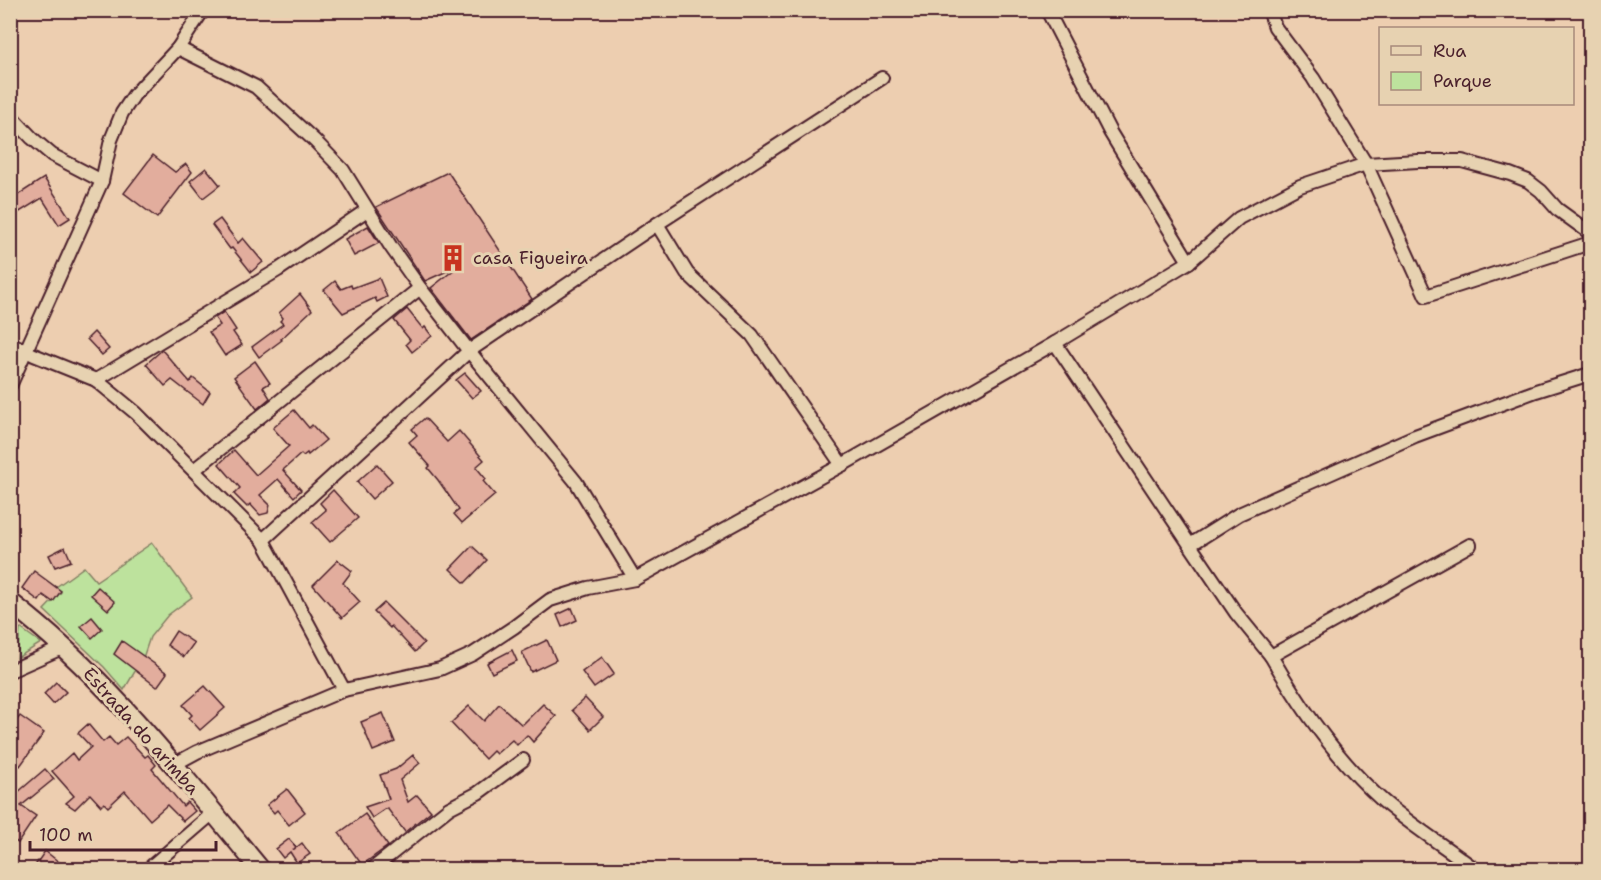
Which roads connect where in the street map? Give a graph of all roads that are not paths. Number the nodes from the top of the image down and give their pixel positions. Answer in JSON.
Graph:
{"nodes":[{"id":1,"x":190,"y":10,"type":"edge"},
{"id":2,"x":1047,"y":10,"type":"edge"},
{"id":3,"x":1269,"y":10,"type":"edge"},
{"id":4,"x":200,"y":16,"type":"edge"},
{"id":5,"x":178,"y":48,"type":"junction"},
{"id":6,"x":882,"y":78,"type":"dead end"},
{"id":7,"x":10,"y":115,"type":"edge"},
{"id":8,"x":1366,"y":164,"type":"junction"},
{"id":9,"x":102,"y":181,"type":"junction"},
{"id":10,"x":367,"y":210,"type":"junction"},
{"id":11,"x":657,"y":224,"type":"junction"},
{"id":12,"x":1590,"y":233,"type":"edge"},
{"id":13,"x":1590,"y":243,"type":"edge"},
{"id":14,"x":1189,"y":262,"type":"junction"},
{"id":15,"x":420,"y":288,"type":"junction"},
{"id":16,"x":10,"y":343,"type":"edge"},
{"id":17,"x":1055,"y":343,"type":"junction"},
{"id":18,"x":26,"y":351,"type":"junction"},
{"id":19,"x":469,"y":351,"type":"junction"},
{"id":20,"x":1590,"y":374,"type":"edge"},
{"id":21,"x":96,"y":380,"type":"junction"},
{"id":22,"x":10,"y":386,"type":"edge"},
{"id":23,"x":842,"y":465,"type":"junction"},
{"id":24,"x":195,"y":470,"type":"junction"},
{"id":25,"x":263,"y":540,"type":"junction"},
{"id":26,"x":1190,"y":545,"type":"junction"},
{"id":27,"x":1470,"y":545,"type":"dead end"},
{"id":28,"x":635,"y":579,"type":"junction"},
{"id":29,"x":10,"y":602,"type":"edge"},
{"id":30,"x":64,"y":647,"type":"junction"},
{"id":31,"x":1271,"y":656,"type":"junction"},
{"id":32,"x":10,"y":671,"type":"edge"},
{"id":33,"x":344,"y":690,"type":"junction"},
{"id":34,"x":523,"y":760,"type":"dead end"},
{"id":35,"x":173,"y":765,"type":"junction"},
{"id":36,"x":213,"y":813,"type":"junction"},
{"id":37,"x":147,"y":870,"type":"edge"},
{"id":38,"x":261,"y":870,"type":"edge"},
{"id":39,"x":371,"y":870,"type":"edge"},
{"id":40,"x":1476,"y":870,"type":"edge"}],
"edges":[{"from":1,"to":4,"type":"street"},
{"from":2,"to":14,"type":"street"},
{"from":3,"to":8,"type":"street"},
{"from":4,"to":5,"type":"street"},
{"from":5,"to":9,"type":"street"},
{"from":5,"to":10,"type":"street"},
{"from":6,"to":11,"type":"street"},
{"from":7,"to":9,"type":"street"},
{"from":8,"to":12,"type":"street"},
{"from":8,"to":13,"type":"street"},
{"from":8,"to":14,"type":"street"},
{"from":9,"to":18,"type":"street"},
{"from":10,"to":15,"type":"street"},
{"from":10,"to":21,"type":"street"},
{"from":11,"to":19,"type":"street"},
{"from":11,"to":23,"type":"street"},
{"from":14,"to":17,"type":"street"},
{"from":15,"to":19,"type":"street"},
{"from":15,"to":24,"type":"street"},
{"from":16,"to":18,"type":"street"},
{"from":17,"to":23,"type":"street"},
{"from":17,"to":26,"type":"street"},
{"from":18,"to":21,"type":"street"},
{"from":18,"to":22,"type":"street"},
{"from":19,"to":25,"type":"street"},
{"from":19,"to":28,"type":"street"},
{"from":20,"to":26,"type":"street"},
{"from":21,"to":24,"type":"street"},
{"from":23,"to":28,"type":"street"},
{"from":24,"to":25,"type":"street"},
{"from":25,"to":33,"type":"street"},
{"from":26,"to":31,"type":"street"},
{"from":27,"to":31,"type":"street"},
{"from":28,"to":33,"type":"street"},
{"from":29,"to":30,"type":"main road","name":"Estrada do arimba"},
{"from":30,"to":32,"type":"street"},
{"from":30,"to":35,"type":"main road","name":"Estrada do arimba"},
{"from":31,"to":40,"type":"street"},
{"from":33,"to":35,"type":"street"},
{"from":34,"to":39,"type":"street"},
{"from":35,"to":36,"type":"main road","name":"Estrada do arimba"},
{"from":36,"to":37,"type":"street"},
{"from":36,"to":38,"type":"main road","name":"Estrada do arimba"}]}
